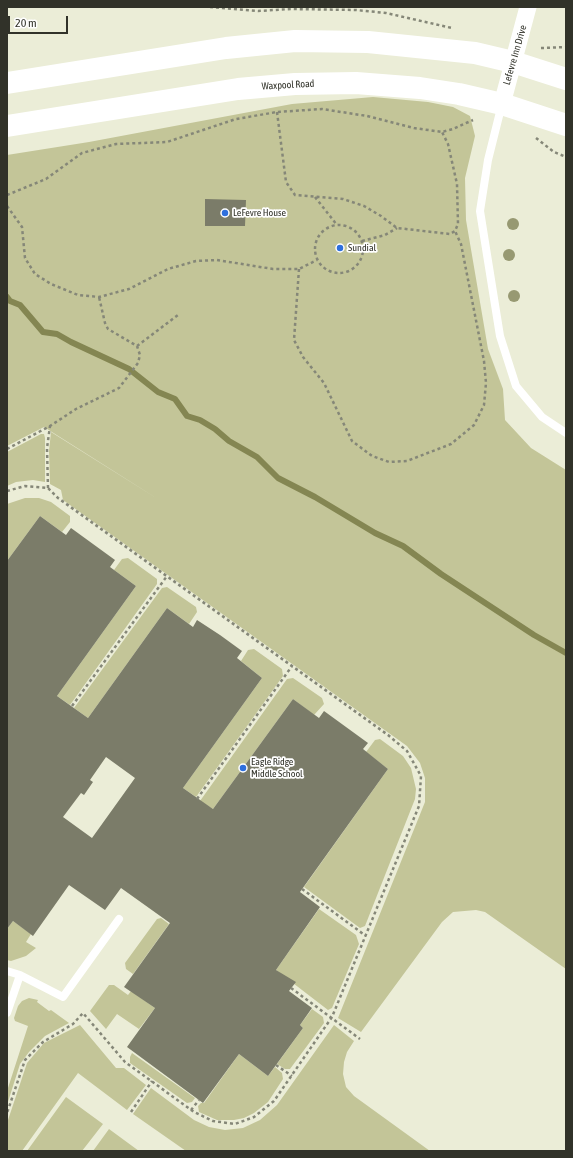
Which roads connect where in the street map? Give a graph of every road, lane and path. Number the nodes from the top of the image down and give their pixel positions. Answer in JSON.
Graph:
{"nodes":[{"id":1,"x":528,"y":7,"type":"edge"},
{"id":2,"x":513,"y":62,"type":"junction"},
{"id":3,"x":566,"y":79,"type":"edge"},
{"id":4,"x":7,"y":83,"type":"edge"},
{"id":5,"x":277,"y":112,"type":"junction"},
{"id":6,"x":499,"y":113,"type":"junction"},
{"id":7,"x":566,"y":125,"type":"edge"},
{"id":8,"x":7,"y":126,"type":"edge"},
{"id":9,"x":442,"y":132,"type":"junction"},
{"id":10,"x":532,"y":134,"type":"dead end"},
{"id":11,"x":566,"y":157,"type":"edge"},
{"id":12,"x":7,"y":195,"type":"edge"},
{"id":13,"x":315,"y":197,"type":"junction"},
{"id":14,"x":7,"y":206,"type":"edge"},
{"id":15,"x":337,"y":225,"type":"junction"},
{"id":16,"x":397,"y":228,"type":"junction"},
{"id":17,"x":455,"y":231,"type":"junction"},
{"id":18,"x":362,"y":241,"type":"junction"},
{"id":19,"x":316,"y":260,"type":"junction"},
{"id":20,"x":299,"y":269,"type":"junction"},
{"id":21,"x":99,"y":297,"type":"junction"},
{"id":22,"x":178,"y":315,"type":"dead end"},
{"id":23,"x":137,"y":346,"type":"junction"},
{"id":24,"x":50,"y":426,"type":"junction"},
{"id":25,"x":566,"y":432,"type":"edge"},
{"id":26,"x":7,"y":449,"type":"edge"},
{"id":27,"x":48,"y":488,"type":"junction"},
{"id":28,"x":7,"y":491,"type":"edge"},
{"id":29,"x":167,"y":576,"type":"junction"},
{"id":30,"x":292,"y":666,"type":"junction"},
{"id":31,"x":72,"y":706,"type":"dead end"},
{"id":32,"x":198,"y":799,"type":"dead end"},
{"id":33,"x":302,"y":889,"type":"dead end"},
{"id":34,"x":119,"y":919,"type":"dead end"},
{"id":35,"x":366,"y":936,"type":"junction"},
{"id":36,"x":7,"y":971,"type":"edge"},
{"id":37,"x":20,"y":975,"type":"junction"},
{"id":38,"x":291,"y":988,"type":"dead end"},
{"id":39,"x":7,"y":1012,"type":"edge"},
{"id":40,"x":332,"y":1017,"type":"junction"},
{"id":41,"x":360,"y":1039,"type":"dead end"},
{"id":42,"x":276,"y":1065,"type":"dead end"},
{"id":43,"x":292,"y":1076,"type":"junction"},
{"id":44,"x":152,"y":1081,"type":"junction"},
{"id":45,"x":199,"y":1100,"type":"dead end"},
{"id":46,"x":191,"y":1110,"type":"junction"},
{"id":47,"x":131,"y":1112,"type":"dead end"},
{"id":48,"x":7,"y":1113,"type":"edge"}],
"edges":[{"from":1,"to":2,"type":"street","name":"Lefevre Inn Drive"},
{"from":2,"to":3,"type":"street"},
{"from":2,"to":4,"type":"street"},
{"from":2,"to":6,"type":"street","name":"Lefevre Inn Drive"},
{"from":5,"to":9,"type":"path"},
{"from":5,"to":12,"type":"path"},
{"from":5,"to":13,"type":"path"},
{"from":6,"to":7,"type":"street","name":"Waxpool Road"},
{"from":6,"to":8,"type":"street","name":"Waxpool Road"},
{"from":6,"to":9,"type":"path"},
{"from":6,"to":25,"type":"lane"},
{"from":9,"to":17,"type":"path"},
{"from":10,"to":11,"type":"path"},
{"from":13,"to":15,"type":"path"},
{"from":13,"to":16,"type":"path"},
{"from":14,"to":21,"type":"path"},
{"from":15,"to":18,"type":"path"},
{"from":15,"to":19,"type":"path"},
{"from":16,"to":17,"type":"path"},
{"from":16,"to":18,"type":"path"},
{"from":17,"to":20,"type":"path"},
{"from":18,"to":19,"type":"path"},
{"from":19,"to":20,"type":"path"},
{"from":20,"to":21,"type":"path"},
{"from":21,"to":23,"type":"path"},
{"from":22,"to":23,"type":"path"},
{"from":23,"to":24,"type":"path"},
{"from":24,"to":26,"type":"path"},
{"from":24,"to":27,"type":"path"},
{"from":27,"to":28,"type":"path"},
{"from":27,"to":29,"type":"path"},
{"from":29,"to":30,"type":"path"},
{"from":29,"to":31,"type":"path"},
{"from":30,"to":32,"type":"path"},
{"from":30,"to":35,"type":"path"},
{"from":33,"to":35,"type":"path"},
{"from":34,"to":37,"type":"lane"},
{"from":35,"to":40,"type":"path"},
{"from":36,"to":37,"type":"lane"},
{"from":37,"to":39,"type":"lane"},
{"from":38,"to":40,"type":"path"},
{"from":40,"to":41,"type":"path"},
{"from":40,"to":43,"type":"path"},
{"from":42,"to":43,"type":"path"},
{"from":43,"to":46,"type":"path"},
{"from":44,"to":46,"type":"path"},
{"from":44,"to":47,"type":"path"},
{"from":44,"to":48,"type":"path"},
{"from":45,"to":46,"type":"path"}]}
